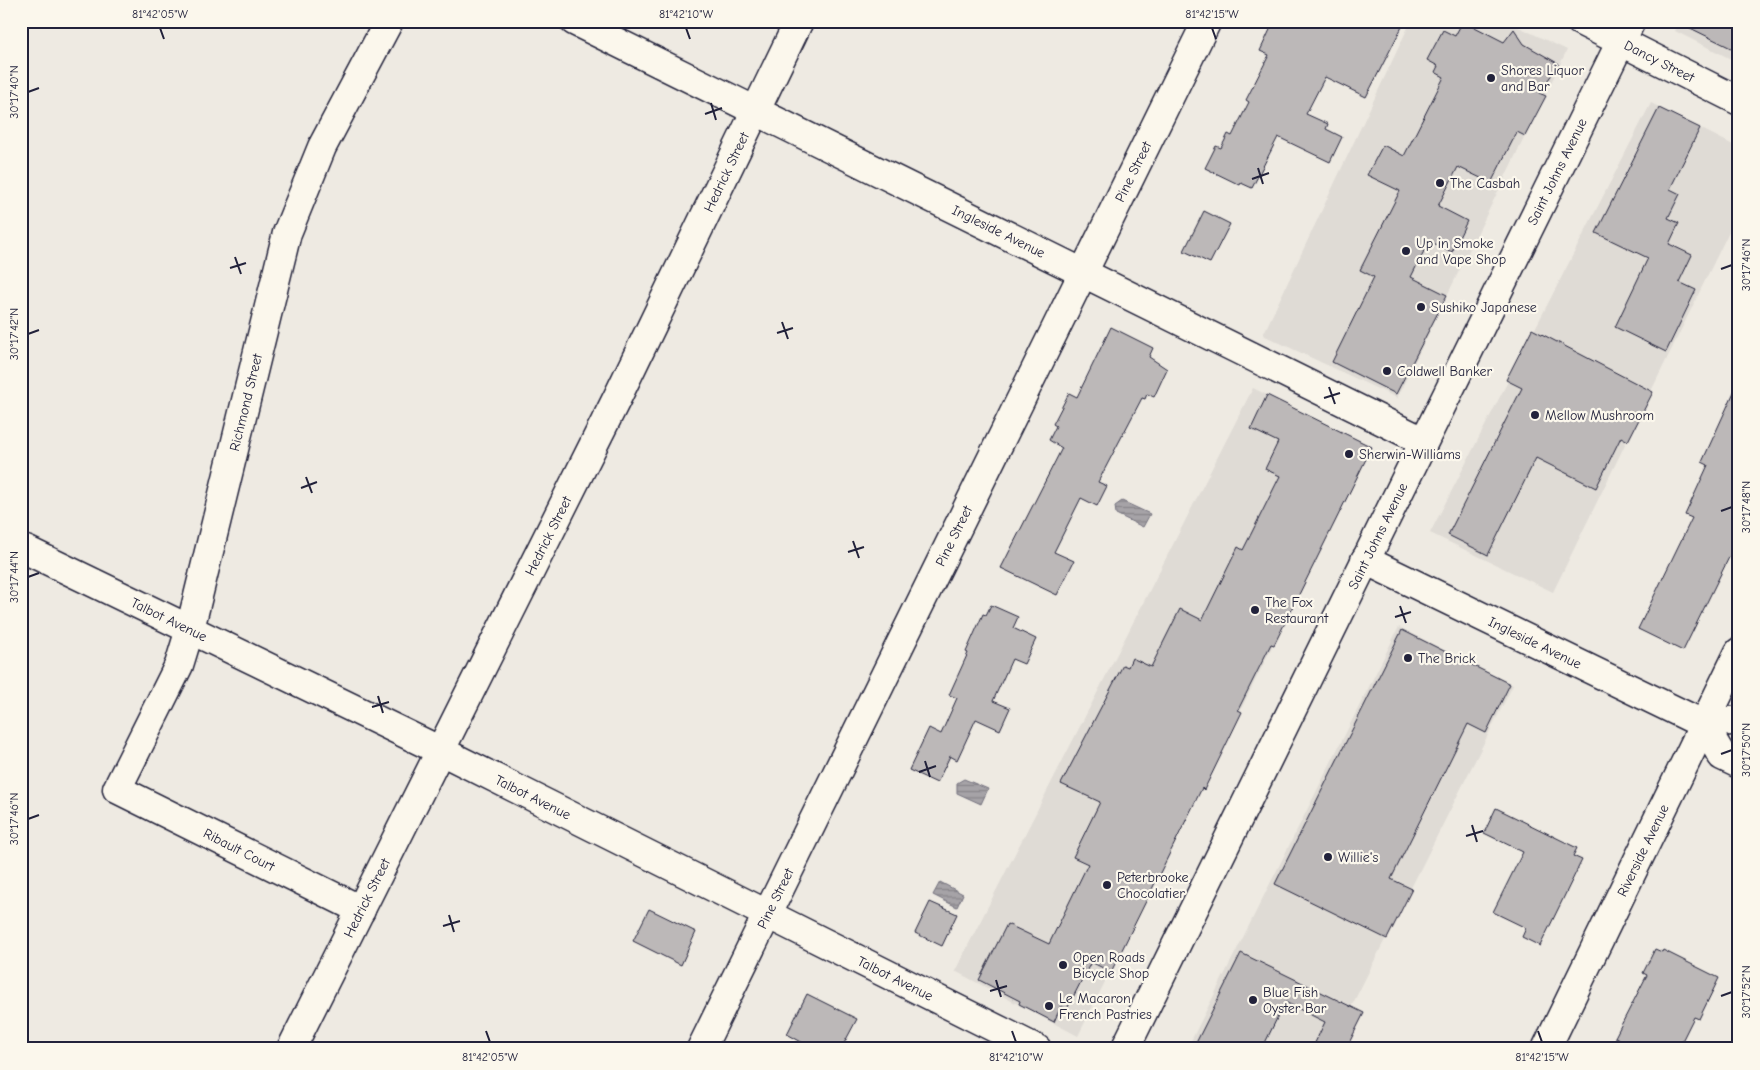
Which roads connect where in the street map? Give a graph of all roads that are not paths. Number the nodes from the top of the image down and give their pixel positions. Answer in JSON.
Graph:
{"nodes":[{"id":1,"x":389,"y":21,"type":"edge"},
{"id":2,"x":574,"y":21,"type":"edge"},
{"id":3,"x":799,"y":21,"type":"edge"},
{"id":4,"x":1207,"y":21,"type":"edge"},
{"id":5,"x":1580,"y":21,"type":"edge"},
{"id":6,"x":1626,"y":31,"type":"edge"},
{"id":7,"x":1739,"y":100,"type":"edge"},
{"id":8,"x":754,"y":110,"type":"junction"},
{"id":9,"x":1083,"y":272,"type":"junction"},
{"id":10,"x":1423,"y":441,"type":"junction"},
{"id":11,"x":26,"y":550,"type":"dead end"},
{"id":12,"x":1366,"y":560,"type":"junction"},
{"id":13,"x":190,"y":629,"type":"junction"},
{"id":14,"x":1739,"y":652,"type":"edge"},
{"id":15,"x":1739,"y":720,"type":"edge"},
{"id":16,"x":1703,"y":724,"type":"junction"},
{"id":17,"x":441,"y":751,"type":"junction"},
{"id":18,"x":1739,"y":764,"type":"edge"},
{"id":19,"x":117,"y":789,"type":"joint"},
{"id":20,"x":361,"y":910,"type":"junction"},
{"id":21,"x":767,"y":915,"type":"junction"},
{"id":22,"x":291,"y":1049,"type":"edge"},
{"id":23,"x":701,"y":1049,"type":"edge"},
{"id":24,"x":1037,"y":1049,"type":"edge"},
{"id":25,"x":1125,"y":1049,"type":"edge"},
{"id":26,"x":1546,"y":1049,"type":"edge"}],
"edges":[{"from":1,"to":13,"type":"street","name":"Richmond Street"},
{"from":2,"to":8,"type":"street","name":"Ingleside Avenue"},
{"from":3,"to":8,"type":"street","name":"Hedrick Street"},
{"from":4,"to":9,"type":"street","name":"Pine Street"},
{"from":5,"to":6,"type":"street","name":"Dancy Street"},
{"from":6,"to":7,"type":"street","name":"Dancy Street"},
{"from":6,"to":10,"type":"street","name":"Saint Johns Avenue"},
{"from":8,"to":9,"type":"street","name":"Ingleside Avenue"},
{"from":8,"to":17,"type":"street","name":"Hedrick Street"},
{"from":9,"to":10,"type":"street","name":"Ingleside Avenue"},
{"from":9,"to":21,"type":"street","name":"Pine Street"},
{"from":10,"to":12,"type":"street","name":"Saint Johns Avenue"},
{"from":11,"to":13,"type":"street","name":"Talbot Avenue"},
{"from":12,"to":16,"type":"street","name":"Ingleside Avenue"},
{"from":12,"to":25,"type":"street","name":"Saint Johns Avenue"},
{"from":13,"to":17,"type":"street","name":"Talbot Avenue"},
{"from":13,"to":19,"type":"street","name":"Richmond Street"},
{"from":14,"to":16,"type":"street","name":"Riverside Avenue"},
{"from":15,"to":16,"type":"street"},
{"from":16,"to":18,"type":"street"},
{"from":16,"to":26,"type":"street","name":"Riverside Avenue"},
{"from":17,"to":20,"type":"street","name":"Hedrick Street"},
{"from":17,"to":21,"type":"street","name":"Talbot Avenue"},
{"from":19,"to":20,"type":"street","name":"Ribault Court"},
{"from":20,"to":22,"type":"street","name":"Hedrick Street"},
{"from":21,"to":23,"type":"street","name":"Pine Street"},
{"from":21,"to":24,"type":"street","name":"Talbot Avenue"}]}
